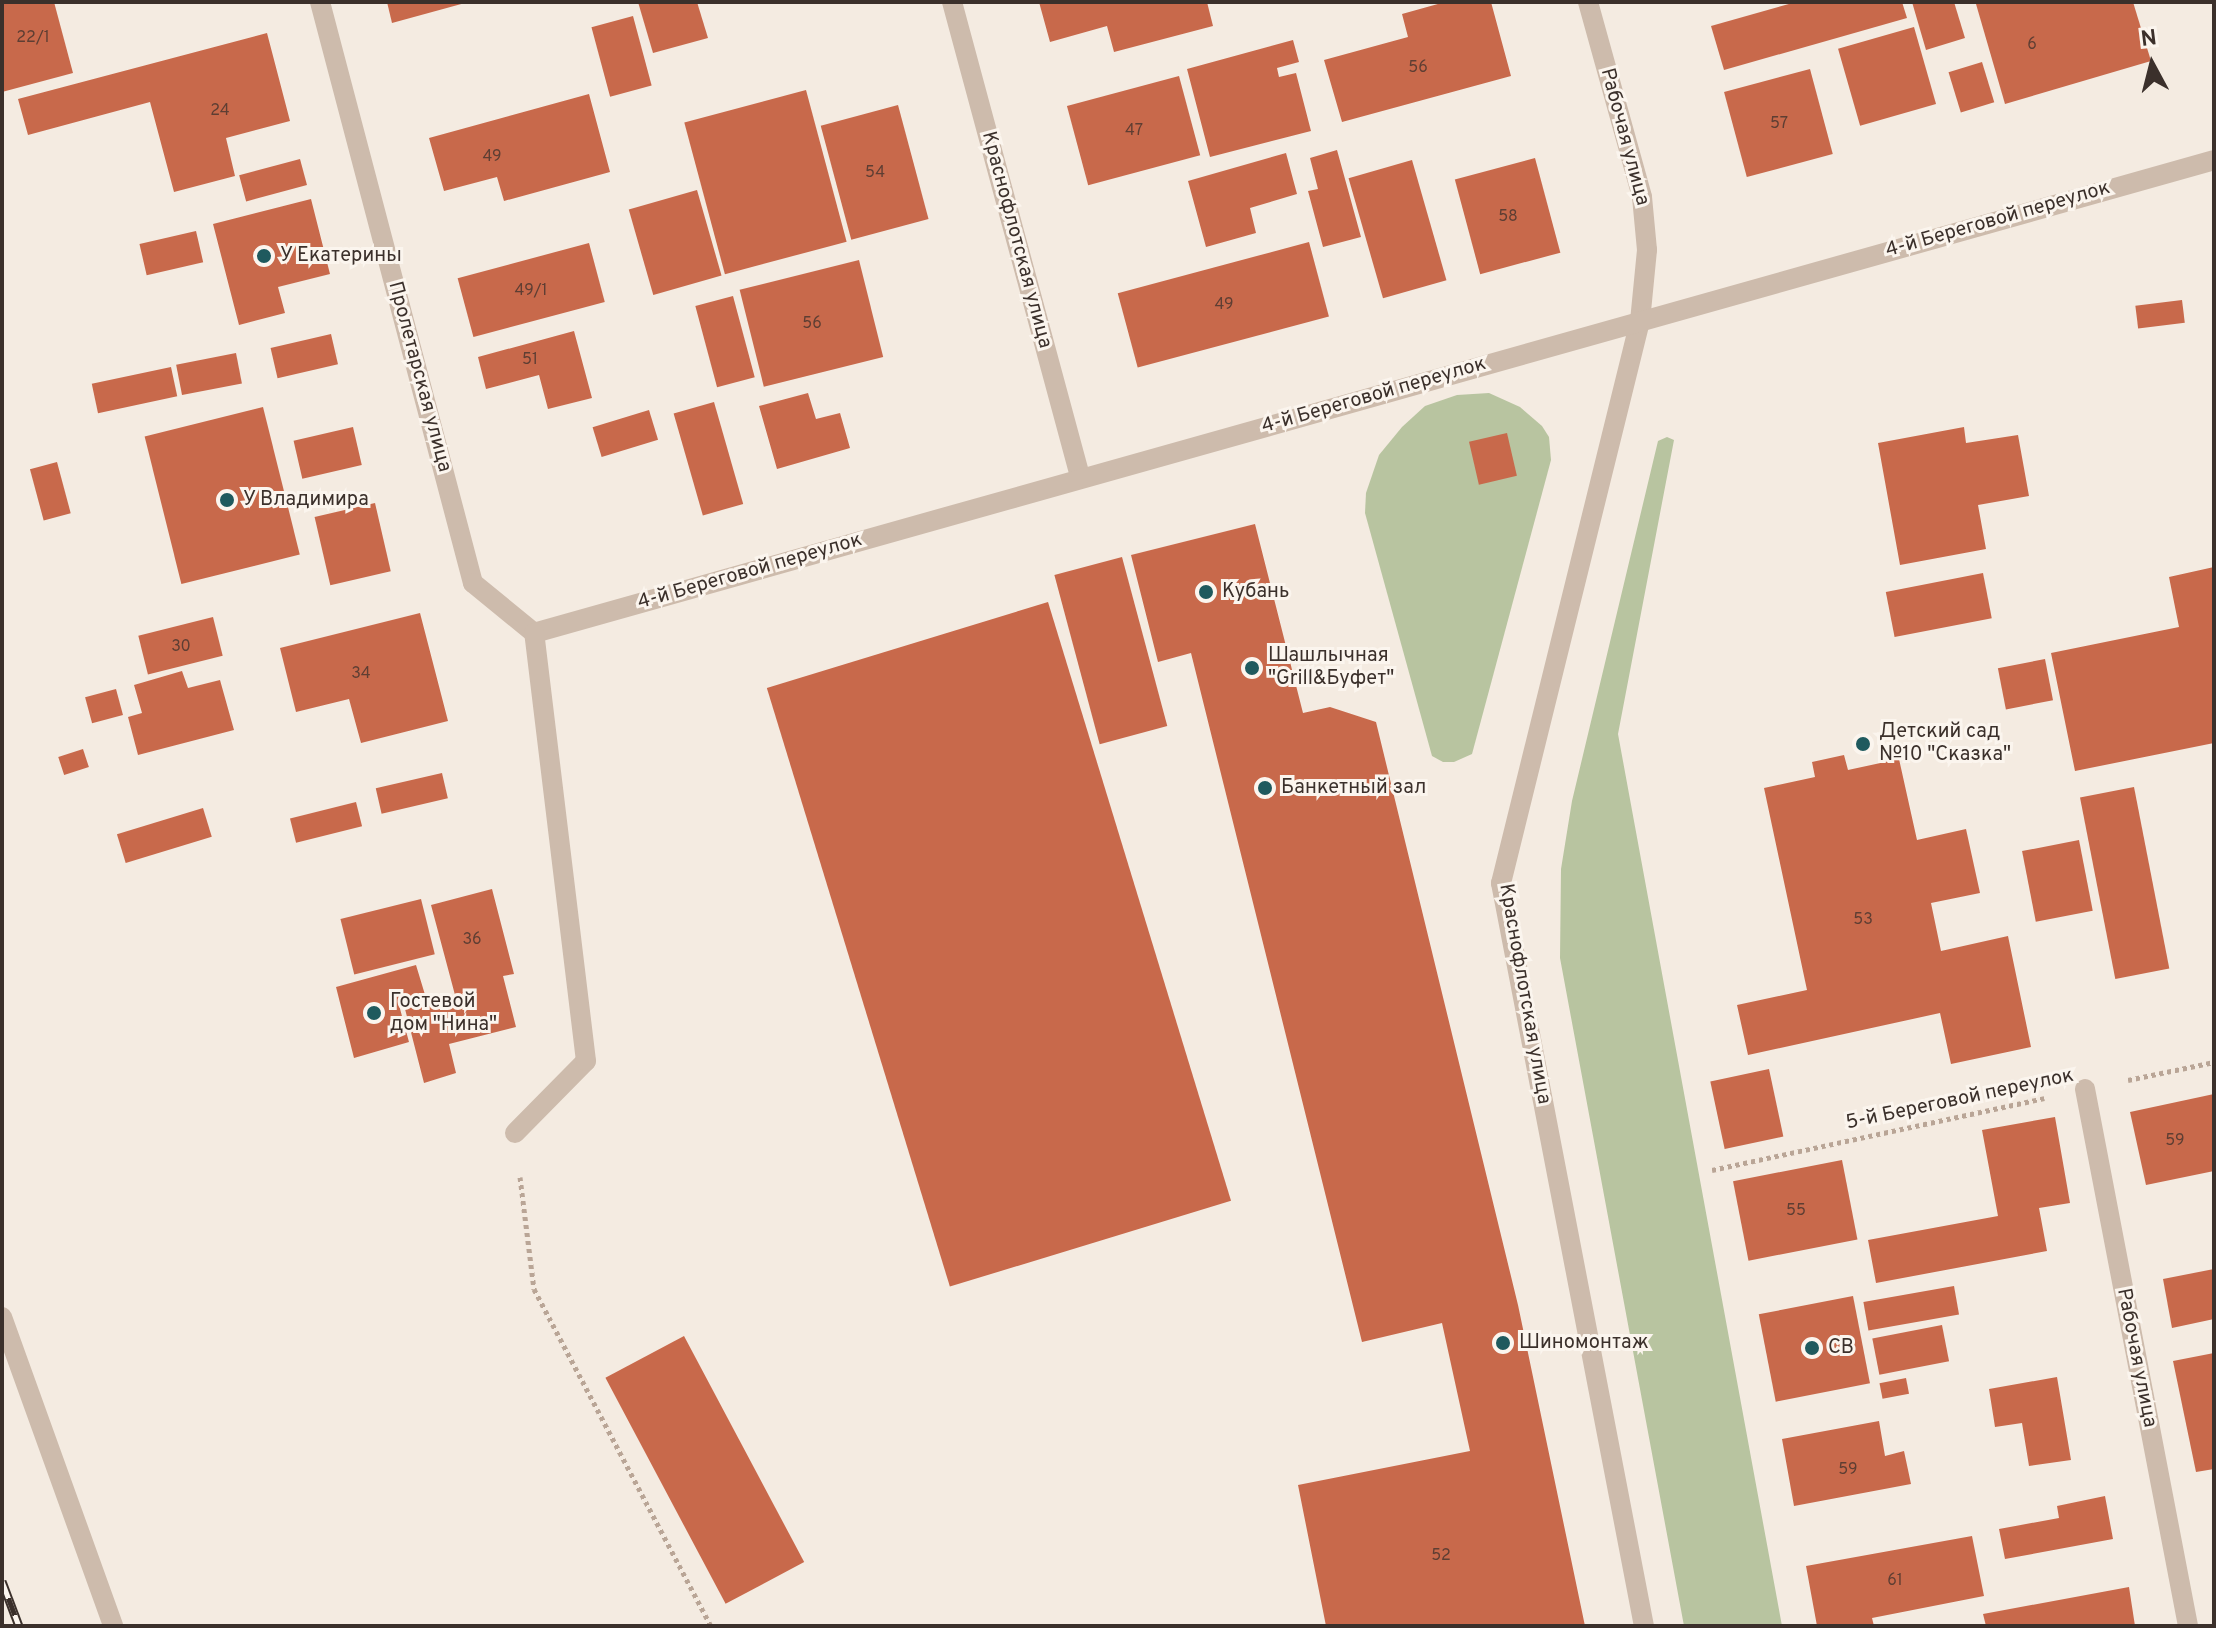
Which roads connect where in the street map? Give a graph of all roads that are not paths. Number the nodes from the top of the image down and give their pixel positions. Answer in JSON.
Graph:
{"nodes":[{"id":1,"x":320,"y":2,"type":"edge"},
{"id":2,"x":952,"y":2,"type":"edge"},
{"id":3,"x":1588,"y":2,"type":"edge"},
{"id":4,"x":2214,"y":160,"type":"edge"},
{"id":5,"x":1640,"y":321,"type":"junction"},
{"id":6,"x":1080,"y":478,"type":"junction"},
{"id":7,"x":534,"y":633,"type":"junction"},
{"id":8,"x":2085,"y":1089,"type":"road end"},
{"id":9,"x":515,"y":1133,"type":"road end"},
{"id":10,"x":2,"y":1317,"type":"edge"},
{"id":11,"x":113,"y":1626,"type":"edge"},
{"id":12,"x":1644,"y":1626,"type":"edge"},
{"id":13,"x":2188,"y":1626,"type":"edge"}],
"edges":[{"from":1,"to":7,"type":"street","name":"Пролетарская улица"},
{"from":2,"to":6,"type":"street","name":"Краснофлотская улица"},
{"from":3,"to":5,"type":"street","name":"Рабочая улица"},
{"from":4,"to":5,"type":"street","name":"4-й Береговой переулок"},
{"from":5,"to":6,"type":"street","name":"4-й Береговой переулок"},
{"from":5,"to":12,"type":"street","name":"Краснофлотская улица"},
{"from":6,"to":7,"type":"street","name":"4-й Береговой переулок"},
{"from":7,"to":9,"type":"street"},
{"from":8,"to":13,"type":"street","name":"Рабочая улица"},
{"from":10,"to":11,"type":"street"}]}
